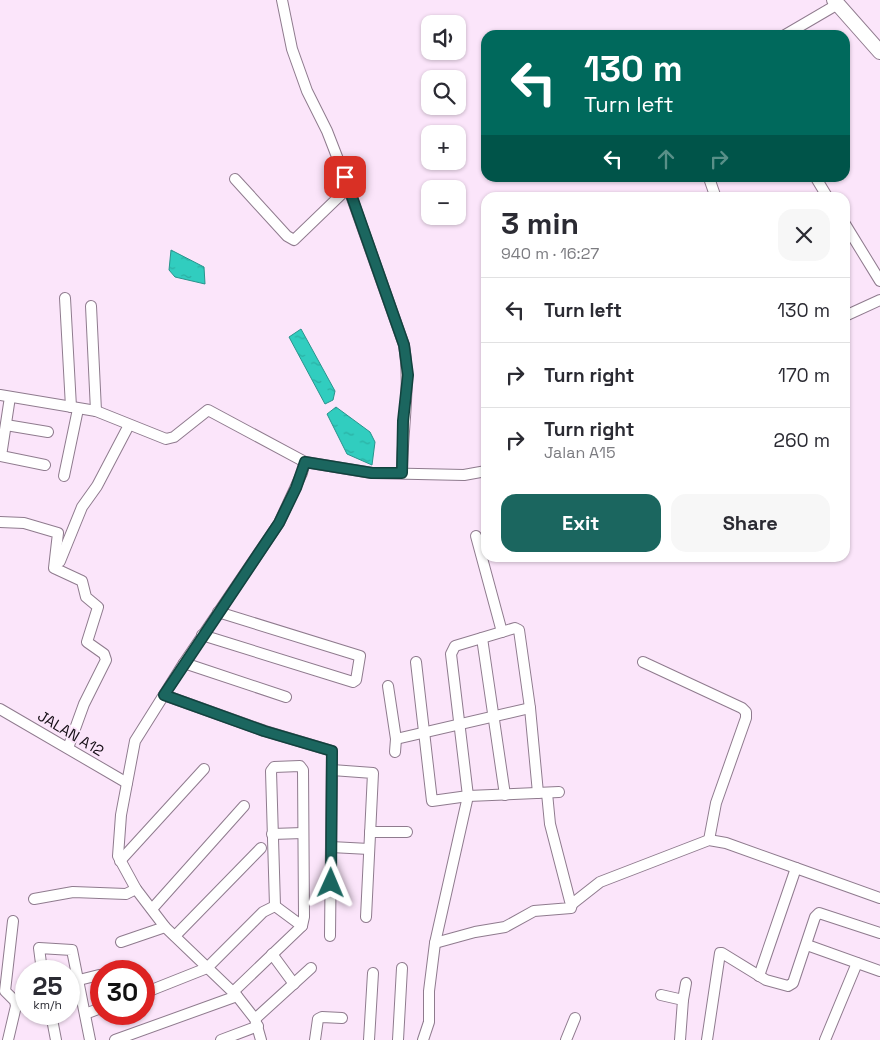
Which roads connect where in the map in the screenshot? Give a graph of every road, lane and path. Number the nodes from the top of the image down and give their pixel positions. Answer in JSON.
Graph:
{"nodes":[{"id":1,"x":282,"y":0,"type":"edge"},
{"id":2,"x":836,"y":2,"type":"edge"},
{"id":3,"x":794,"y":30,"type":"edge"},
{"id":4,"x":880,"y":52,"type":"edge"},
{"id":5,"x":235,"y":179,"type":"dead end"},
{"id":6,"x":349,"y":187,"type":"junction"},
{"id":7,"x":850,"y":232,"type":"edge"},
{"id":8,"x":880,"y":281,"type":"edge"},
{"id":9,"x":64,"y":298,"type":"dead end"},
{"id":10,"x":880,"y":300,"type":"edge"},
{"id":11,"x":90,"y":306,"type":"dead end"},
{"id":12,"x":850,"y":314,"type":"edge"},
{"id":13,"x":5,"y":396,"type":"edge"},
{"id":14,"x":74,"y":408,"type":"junction"},
{"id":15,"x":96,"y":412,"type":"junction"},
{"id":16,"x":6,"y":425,"type":"junction"},
{"id":17,"x":129,"y":425,"type":"junction"},
{"id":18,"x":48,"y":432,"type":"dead end"},
{"id":19,"x":305,"y":462,"type":"junction"},
{"id":20,"x":45,"y":465,"type":"dead end"},
{"id":21,"x":481,"y":472,"type":"edge"},
{"id":22,"x":402,"y":473,"type":"junction"},
{"id":23,"x":64,"y":476,"type":"dead end"},
{"id":24,"x":0,"y":522,"type":"edge"},
{"id":25,"x":476,"y":536,"type":"dead end"},
{"id":26,"x":481,"y":554,"type":"edge"},
{"id":27,"x":56,"y":560,"type":"junction"},
{"id":28,"x":483,"y":562,"type":"edge"},
{"id":29,"x":218,"y":612,"type":"junction"},
{"id":30,"x":502,"y":632,"type":"junction"},
{"id":31,"x":202,"y":635,"type":"junction"},
{"id":32,"x":482,"y":638,"type":"junction"},
{"id":33,"x":184,"y":662,"type":"junction"},
{"id":34,"x":416,"y":662,"type":"dead end"},
{"id":35,"x":643,"y":662,"type":"dead end"},
{"id":36,"x":388,"y":686,"type":"dead end"},
{"id":37,"x":164,"y":695,"type":"junction"},
{"id":38,"x":286,"y":697,"type":"dead end"},
{"id":39,"x":0,"y":708,"type":"edge"},
{"id":40,"x":530,"y":708,"type":"junction"},
{"id":41,"x":494,"y":716,"type":"junction"},
{"id":42,"x":461,"y":724,"type":"junction"},
{"id":43,"x":425,"y":732,"type":"junction"},
{"id":44,"x":396,"y":739,"type":"junction"},
{"id":45,"x":68,"y":748,"type":"junction"},
{"id":46,"x":395,"y":752,"type":"dead end"},
{"id":47,"x":204,"y":769,"type":"dead end"},
{"id":48,"x":332,"y":770,"type":"junction"},
{"id":49,"x":127,"y":783,"type":"junction"},
{"id":50,"x":559,"y":792,"type":"dead end"},
{"id":51,"x":542,"y":793,"type":"junction"},
{"id":52,"x":505,"y":795,"type":"junction"},
{"id":53,"x":468,"y":796,"type":"junction"},
{"id":54,"x":244,"y":806,"type":"dead end"},
{"id":55,"x":370,"y":832,"type":"junction"},
{"id":56,"x":407,"y":832,"type":"dead end"},
{"id":57,"x":303,"y":833,"type":"junction"},
{"id":58,"x":272,"y":834,"type":"junction"},
{"id":59,"x":709,"y":840,"type":"junction"},
{"id":60,"x":331,"y":847,"type":"junction"},
{"id":61,"x":260,"y":848,"type":"dead end"},
{"id":62,"x":369,"y":849,"type":"junction"},
{"id":63,"x":120,"y":861,"type":"junction"},
{"id":64,"x":796,"y":868,"type":"junction"},
{"id":65,"x":136,"y":889,"type":"junction"},
{"id":66,"x":880,"y":898,"type":"edge"},
{"id":67,"x":34,"y":899,"type":"dead end"},
{"id":68,"x":572,"y":904,"type":"junction"},
{"id":69,"x":275,"y":906,"type":"junction"},
{"id":70,"x":152,"y":909,"type":"junction"},
{"id":71,"x":366,"y":916,"type":"dead end"},
{"id":72,"x":13,"y":921,"type":"dead end"},
{"id":73,"x":302,"y":926,"type":"junction"},
{"id":74,"x":165,"y":927,"type":"junction"},
{"id":75,"x":880,"y":933,"type":"edge"},
{"id":76,"x":175,"y":936,"type":"junction"},
{"id":77,"x":330,"y":936,"type":"dead end"},
{"id":78,"x":121,"y":942,"type":"dead end"},
{"id":79,"x":435,"y":943,"type":"junction"},
{"id":80,"x":807,"y":945,"type":"junction"},
{"id":81,"x":272,"y":954,"type":"junction"},
{"id":82,"x":41,"y":960,"type":"edge"},
{"id":83,"x":74,"y":960,"type":"edge"},
{"id":84,"x":857,"y":963,"type":"junction"},
{"id":85,"x":207,"y":968,"type":"junction"},
{"id":86,"x":311,"y":968,"type":"dead end"},
{"id":87,"x":402,"y":968,"type":"dead end"},
{"id":88,"x":880,"y":971,"type":"edge"},
{"id":89,"x":373,"y":973,"type":"dead end"},
{"id":90,"x":759,"y":976,"type":"junction"},
{"id":91,"x":686,"y":983,"type":"dead end"},
{"id":92,"x":294,"y":984,"type":"junction"},
{"id":93,"x":80,"y":986,"type":"edge"},
{"id":94,"x":155,"y":989,"type":"edge"},
{"id":95,"x":235,"y":994,"type":"junction"},
{"id":96,"x":661,"y":995,"type":"dead end"},
{"id":97,"x":683,"y":1000,"type":"junction"},
{"id":98,"x":90,"y":1012,"type":"edge"},
{"id":99,"x":85,"y":1014,"type":"junction"},
{"id":100,"x":342,"y":1018,"type":"dead end"},
{"id":101,"x":575,"y":1018,"type":"dead end"},
{"id":102,"x":256,"y":1023,"type":"junction"},
{"id":103,"x":53,"y":1025,"type":"edge"},
{"id":104,"x":8,"y":1040,"type":"edge"},
{"id":105,"x":56,"y":1040,"type":"edge"},
{"id":106,"x":90,"y":1040,"type":"edge"},
{"id":107,"x":115,"y":1040,"type":"edge"},
{"id":108,"x":220,"y":1040,"type":"edge"},
{"id":109,"x":261,"y":1040,"type":"edge"},
{"id":110,"x":315,"y":1040,"type":"edge"},
{"id":111,"x":369,"y":1040,"type":"edge"},
{"id":112,"x":398,"y":1040,"type":"edge"},
{"id":113,"x":423,"y":1040,"type":"edge"},
{"id":114,"x":566,"y":1040,"type":"edge"},
{"id":115,"x":680,"y":1040,"type":"edge"},
{"id":116,"x":707,"y":1040,"type":"edge"},
{"id":117,"x":825,"y":1040,"type":"edge"}],
"edges":[{"from":1,"to":6,"type":"street"},
{"from":2,"to":3,"type":"street"},
{"from":2,"to":4,"type":"highway"},
{"from":5,"to":6,"type":"street"},
{"from":6,"to":22,"type":"street"},
{"from":7,"to":8,"type":"street"},
{"from":9,"to":14,"type":"street"},
{"from":10,"to":12,"type":"street"},
{"from":11,"to":15,"type":"street"},
{"from":13,"to":14,"type":"street"},
{"from":13,"to":16,"type":"street"},
{"from":14,"to":15,"type":"street"},
{"from":14,"to":23,"type":"street"},
{"from":15,"to":17,"type":"street"},
{"from":16,"to":18,"type":"street"},
{"from":16,"to":20,"type":"street"},
{"from":17,"to":19,"type":"street"},
{"from":17,"to":27,"type":"street"},
{"from":19,"to":22,"type":"street"},
{"from":19,"to":29,"type":"street"},
{"from":21,"to":22,"type":"street"},
{"from":24,"to":27,"type":"street"},
{"from":25,"to":26,"type":"street"},
{"from":27,"to":45,"type":"street"},
{"from":28,"to":30,"type":"street"},
{"from":29,"to":31,"type":"street"},
{"from":29,"to":31,"type":"street"},
{"from":30,"to":32,"type":"street"},
{"from":30,"to":40,"type":"street"},
{"from":31,"to":33,"type":"street"},
{"from":32,"to":41,"type":"street"},
{"from":32,"to":42,"type":"street"},
{"from":33,"to":37,"type":"street"},
{"from":33,"to":38,"type":"street"},
{"from":34,"to":43,"type":"street"},
{"from":35,"to":59,"type":"street"},
{"from":36,"to":44,"type":"street"},
{"from":37,"to":48,"type":"street"},
{"from":37,"to":49,"type":"street"},
{"from":39,"to":45,"type":"street","name":"JALAN A12"},
{"from":40,"to":41,"type":"street"},
{"from":40,"to":51,"type":"street"},
{"from":41,"to":42,"type":"street"},
{"from":41,"to":52,"type":"street"},
{"from":42,"to":43,"type":"street"},
{"from":42,"to":53,"type":"street"},
{"from":43,"to":44,"type":"street"},
{"from":43,"to":53,"type":"street"},
{"from":44,"to":46,"type":"street"},
{"from":45,"to":49,"type":"street","name":"JALAN A12"},
{"from":47,"to":63,"type":"street"},
{"from":48,"to":55,"type":"street"},
{"from":48,"to":60,"type":"street"},
{"from":49,"to":63,"type":"street"},
{"from":50,"to":51,"type":"street"},
{"from":51,"to":52,"type":"street"},
{"from":51,"to":68,"type":"street"},
{"from":52,"to":53,"type":"street"},
{"from":53,"to":79,"type":"street"},
{"from":54,"to":70,"type":"street"},
{"from":55,"to":56,"type":"street"},
{"from":55,"to":62,"type":"street"},
{"from":57,"to":58,"type":"street"},
{"from":57,"to":58,"type":"street"},
{"from":57,"to":73,"type":"street"},
{"from":58,"to":69,"type":"street"},
{"from":59,"to":64,"type":"street"},
{"from":59,"to":68,"type":"street"},
{"from":60,"to":62,"type":"street"},
{"from":60,"to":77,"type":"street"},
{"from":61,"to":76,"type":"street"},
{"from":62,"to":71,"type":"street"},
{"from":63,"to":65,"type":"street"},
{"from":64,"to":66,"type":"street"},
{"from":64,"to":90,"type":"street"},
{"from":65,"to":67,"type":"street"},
{"from":65,"to":70,"type":"street"},
{"from":68,"to":79,"type":"street"},
{"from":69,"to":73,"type":"street"},
{"from":69,"to":85,"type":"street"},
{"from":70,"to":74,"type":"street"},
{"from":72,"to":104,"type":"street"},
{"from":73,"to":81,"type":"street"},
{"from":74,"to":76,"type":"street"},
{"from":74,"to":78,"type":"street"},
{"from":75,"to":80,"type":"street"},
{"from":76,"to":85,"type":"street"},
{"from":79,"to":113,"type":"street"},
{"from":80,"to":84,"type":"street"},
{"from":80,"to":90,"type":"street"},
{"from":81,"to":92,"type":"street"},
{"from":81,"to":95,"type":"street"},
{"from":82,"to":83,"type":"street"},
{"from":84,"to":88,"type":"street"},
{"from":84,"to":117,"type":"street"},
{"from":85,"to":94,"type":"street"},
{"from":85,"to":95,"type":"street"},
{"from":86,"to":92,"type":"street"},
{"from":87,"to":112,"type":"street"},
{"from":89,"to":111,"type":"street"},
{"from":90,"to":116,"type":"street"},
{"from":91,"to":97,"type":"street"},
{"from":92,"to":102,"type":"street"},
{"from":93,"to":99,"type":"street"},
{"from":95,"to":102,"type":"street"},
{"from":95,"to":107,"type":"street"},
{"from":96,"to":97,"type":"street"},
{"from":97,"to":115,"type":"street"},
{"from":98,"to":99,"type":"street"},
{"from":99,"to":106,"type":"street"},
{"from":100,"to":110,"type":"street"},
{"from":101,"to":114,"type":"street"},
{"from":102,"to":108,"type":"street"},
{"from":102,"to":109,"type":"street"},
{"from":103,"to":105,"type":"street"}]}
